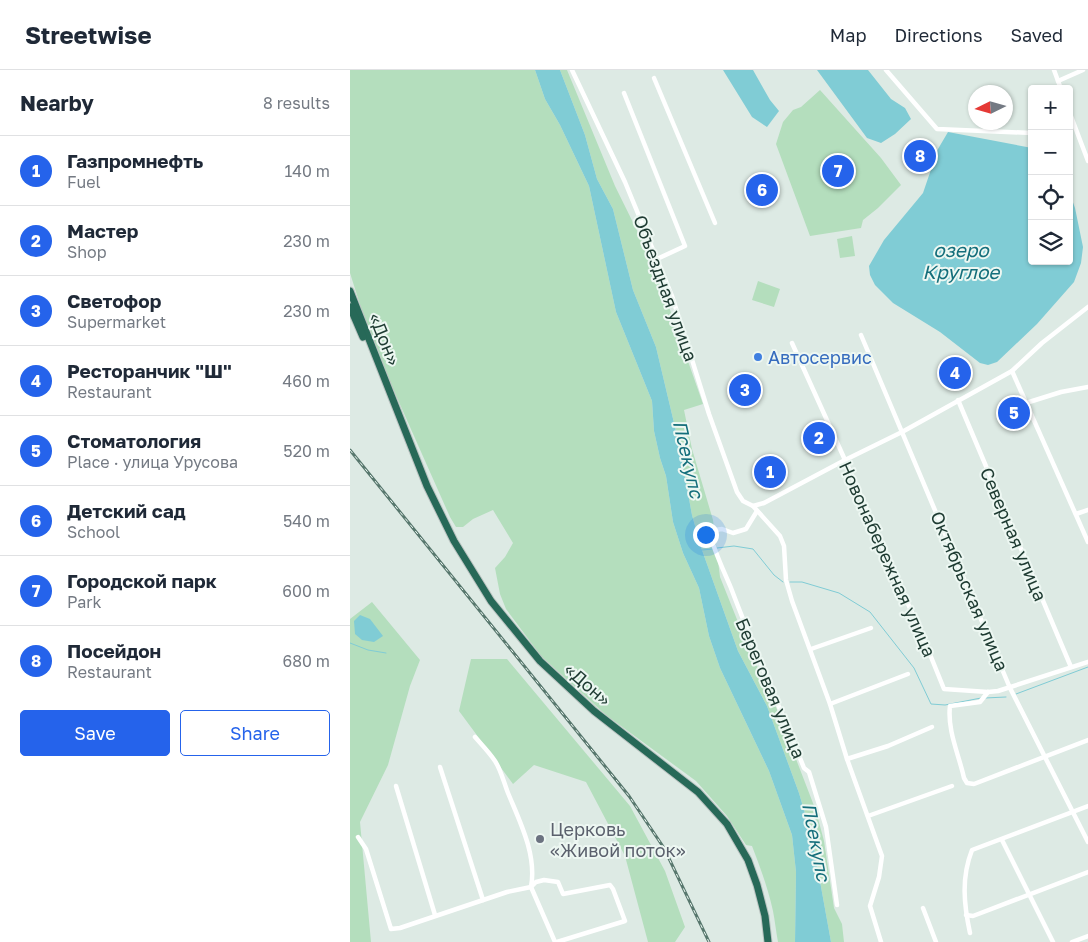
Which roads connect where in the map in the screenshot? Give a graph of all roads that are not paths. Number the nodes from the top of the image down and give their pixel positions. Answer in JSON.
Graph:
{"nodes":[{"id":1,"x":572,"y":70,"type":"edge"},
{"id":2,"x":886,"y":70,"type":"edge"},
{"id":3,"x":1054,"y":70,"type":"edge"},
{"id":4,"x":1083,"y":70,"type":"edge"},
{"id":5,"x":654,"y":78,"type":"dead end"},
{"id":6,"x":1058,"y":81,"type":"junction"},
{"id":7,"x":1060,"y":85,"type":"edge"},
{"id":8,"x":624,"y":93,"type":"dead end"},
{"id":9,"x":1073,"y":121,"type":"edge"},
{"id":10,"x":1075,"y":126,"type":"joint"},
{"id":11,"x":1028,"y":133,"type":"edge"},
{"id":12,"x":1088,"y":161,"type":"edge"},
{"id":13,"x":715,"y":223,"type":"dead end"},
{"id":14,"x":657,"y":259,"type":"junction"},
{"id":15,"x":350,"y":291,"type":"edge"},
{"id":16,"x":350,"y":307,"type":"edge"},
{"id":17,"x":1086,"y":308,"type":"edge"},
{"id":18,"x":861,"y":335,"type":"dead end"},
{"id":19,"x":792,"y":343,"type":"dead end"},
{"id":20,"x":1012,"y":370,"type":"junction"},
{"id":21,"x":1088,"y":387,"type":"edge"},
{"id":22,"x":958,"y":400,"type":"junction"},
{"id":23,"x":1026,"y":403,"type":"junction"},
{"id":24,"x":404,"y":426,"type":"junction"},
{"id":25,"x":902,"y":432,"type":"junction"},
{"id":26,"x":845,"y":460,"type":"junction"},
{"id":27,"x":753,"y":506,"type":"junction"},
{"id":28,"x":1088,"y":510,"type":"edge"},
{"id":29,"x":757,"y":511,"type":"junction"},
{"id":30,"x":1076,"y":514,"type":"junction"},
{"id":31,"x":1088,"y":542,"type":"edge"},
{"id":32,"x":871,"y":628,"type":"dead end"},
{"id":33,"x":811,"y":649,"type":"junction"},
{"id":34,"x":1088,"y":662,"type":"edge"},
{"id":35,"x":1072,"y":667,"type":"junction"},
{"id":36,"x":908,"y":674,"type":"dead end"},
{"id":37,"x":1010,"y":688,"type":"junction"},
{"id":38,"x":988,"y":692,"type":"junction"},
{"id":39,"x":830,"y":704,"type":"junction"},
{"id":40,"x":932,"y":727,"type":"dead end"},
{"id":41,"x":475,"y":737,"type":"dead end"},
{"id":42,"x":1088,"y":740,"type":"edge"},
{"id":43,"x":1044,"y":756,"type":"junction"},
{"id":44,"x":847,"y":759,"type":"junction"},
{"id":45,"x":440,"y":767,"type":"dead end"},
{"id":46,"x":396,"y":786,"type":"dead end"},
{"id":47,"x":952,"y":786,"type":"dead end"},
{"id":48,"x":1088,"y":806,"type":"edge"},
{"id":49,"x":1073,"y":811,"type":"junction"},
{"id":50,"x":868,"y":816,"type":"junction"},
{"id":51,"x":358,"y":837,"type":"dead end"},
{"id":52,"x":1002,"y":840,"type":"junction"},
{"id":53,"x":1088,"y":842,"type":"edge"},
{"id":54,"x":1088,"y":872,"type":"edge"},
{"id":55,"x":531,"y":887,"type":"junction"},
{"id":56,"x":1029,"y":894,"type":"junction"},
{"id":57,"x":482,"y":900,"type":"junction"},
{"id":58,"x":837,"y":905,"type":"dead end"},
{"id":59,"x":923,"y":908,"type":"dead end"},
{"id":60,"x":435,"y":915,"type":"junction"},
{"id":61,"x":966,"y":915,"type":"junction"},
{"id":62,"x":970,"y":933,"type":"dead end"},
{"id":63,"x":1088,"y":936,"type":"edge"},
{"id":64,"x":556,"y":942,"type":"edge"},
{"id":65,"x":768,"y":942,"type":"edge"},
{"id":66,"x":881,"y":942,"type":"edge"},
{"id":67,"x":936,"y":942,"type":"edge"},
{"id":68,"x":1053,"y":942,"type":"edge"},
{"id":69,"x":1072,"y":942,"type":"edge"}],
"edges":[{"from":1,"to":14,"type":"street","name":"Объездная улица"},
{"from":2,"to":11,"type":"street"},
{"from":3,"to":6,"type":"street"},
{"from":4,"to":6,"type":"street"},
{"from":5,"to":13,"type":"street"},
{"from":6,"to":7,"type":"street"},
{"from":8,"to":14,"type":"street"},
{"from":9,"to":10,"type":"street"},
{"from":10,"to":12,"type":"street"},
{"from":14,"to":27,"type":"street","name":"Объездная улица"},
{"from":15,"to":24,"type":"highway","name":"«Дон»"},
{"from":16,"to":24,"type":"highway","name":"«Дон»"},
{"from":17,"to":20,"type":"street"},
{"from":18,"to":25,"type":"street","name":"Октябрьская улица"},
{"from":19,"to":26,"type":"street","name":"Новонабережная улица"},
{"from":20,"to":22,"type":"street"},
{"from":20,"to":23,"type":"street"},
{"from":21,"to":23,"type":"street"},
{"from":22,"to":25,"type":"street"},
{"from":22,"to":35,"type":"street","name":"Северная улица"},
{"from":23,"to":30,"type":"street"},
{"from":24,"to":65,"type":"highway","name":"«Дон»"},
{"from":25,"to":26,"type":"street"},
{"from":25,"to":37,"type":"street","name":"Октябрьская улица"},
{"from":26,"to":27,"type":"street"},
{"from":26,"to":38,"type":"street","name":"Новонабережная улица"},
{"from":27,"to":29,"type":"street","name":"Объездная улица"},
{"from":28,"to":30,"type":"street"},
{"from":29,"to":33,"type":"street","name":"Объездная улица"},
{"from":29,"to":58,"type":"street","name":"Береговая улица"},
{"from":30,"to":31,"type":"street"},
{"from":32,"to":33,"type":"street"},
{"from":33,"to":39,"type":"street","name":"Объездная улица"},
{"from":34,"to":35,"type":"street"},
{"from":35,"to":37,"type":"street"},
{"from":36,"to":39,"type":"street"},
{"from":37,"to":38,"type":"street"},
{"from":37,"to":43,"type":"street","name":"Октябрьская улица"},
{"from":38,"to":43,"type":"street"},
{"from":39,"to":44,"type":"street","name":"Объездная улица"},
{"from":40,"to":44,"type":"street"},
{"from":41,"to":55,"type":"street"},
{"from":42,"to":43,"type":"street"},
{"from":43,"to":49,"type":"street","name":"Октябрьская улица"},
{"from":44,"to":50,"type":"street","name":"Объездная улица"},
{"from":45,"to":57,"type":"street"},
{"from":46,"to":60,"type":"street"},
{"from":47,"to":50,"type":"street"},
{"from":48,"to":49,"type":"street"},
{"from":49,"to":52,"type":"street"},
{"from":49,"to":53,"type":"street","name":"Октябрьская улица"},
{"from":50,"to":66,"type":"street","name":"Объездная улица"},
{"from":51,"to":60,"type":"street"},
{"from":52,"to":56,"type":"street"},
{"from":52,"to":61,"type":"street"},
{"from":54,"to":56,"type":"street"},
{"from":55,"to":57,"type":"street"},
{"from":55,"to":64,"type":"street"},
{"from":55,"to":64,"type":"street"},
{"from":56,"to":61,"type":"street"},
{"from":56,"to":68,"type":"street"},
{"from":57,"to":60,"type":"street"},
{"from":59,"to":67,"type":"street"},
{"from":61,"to":62,"type":"street"},
{"from":63,"to":69,"type":"street"}]}
